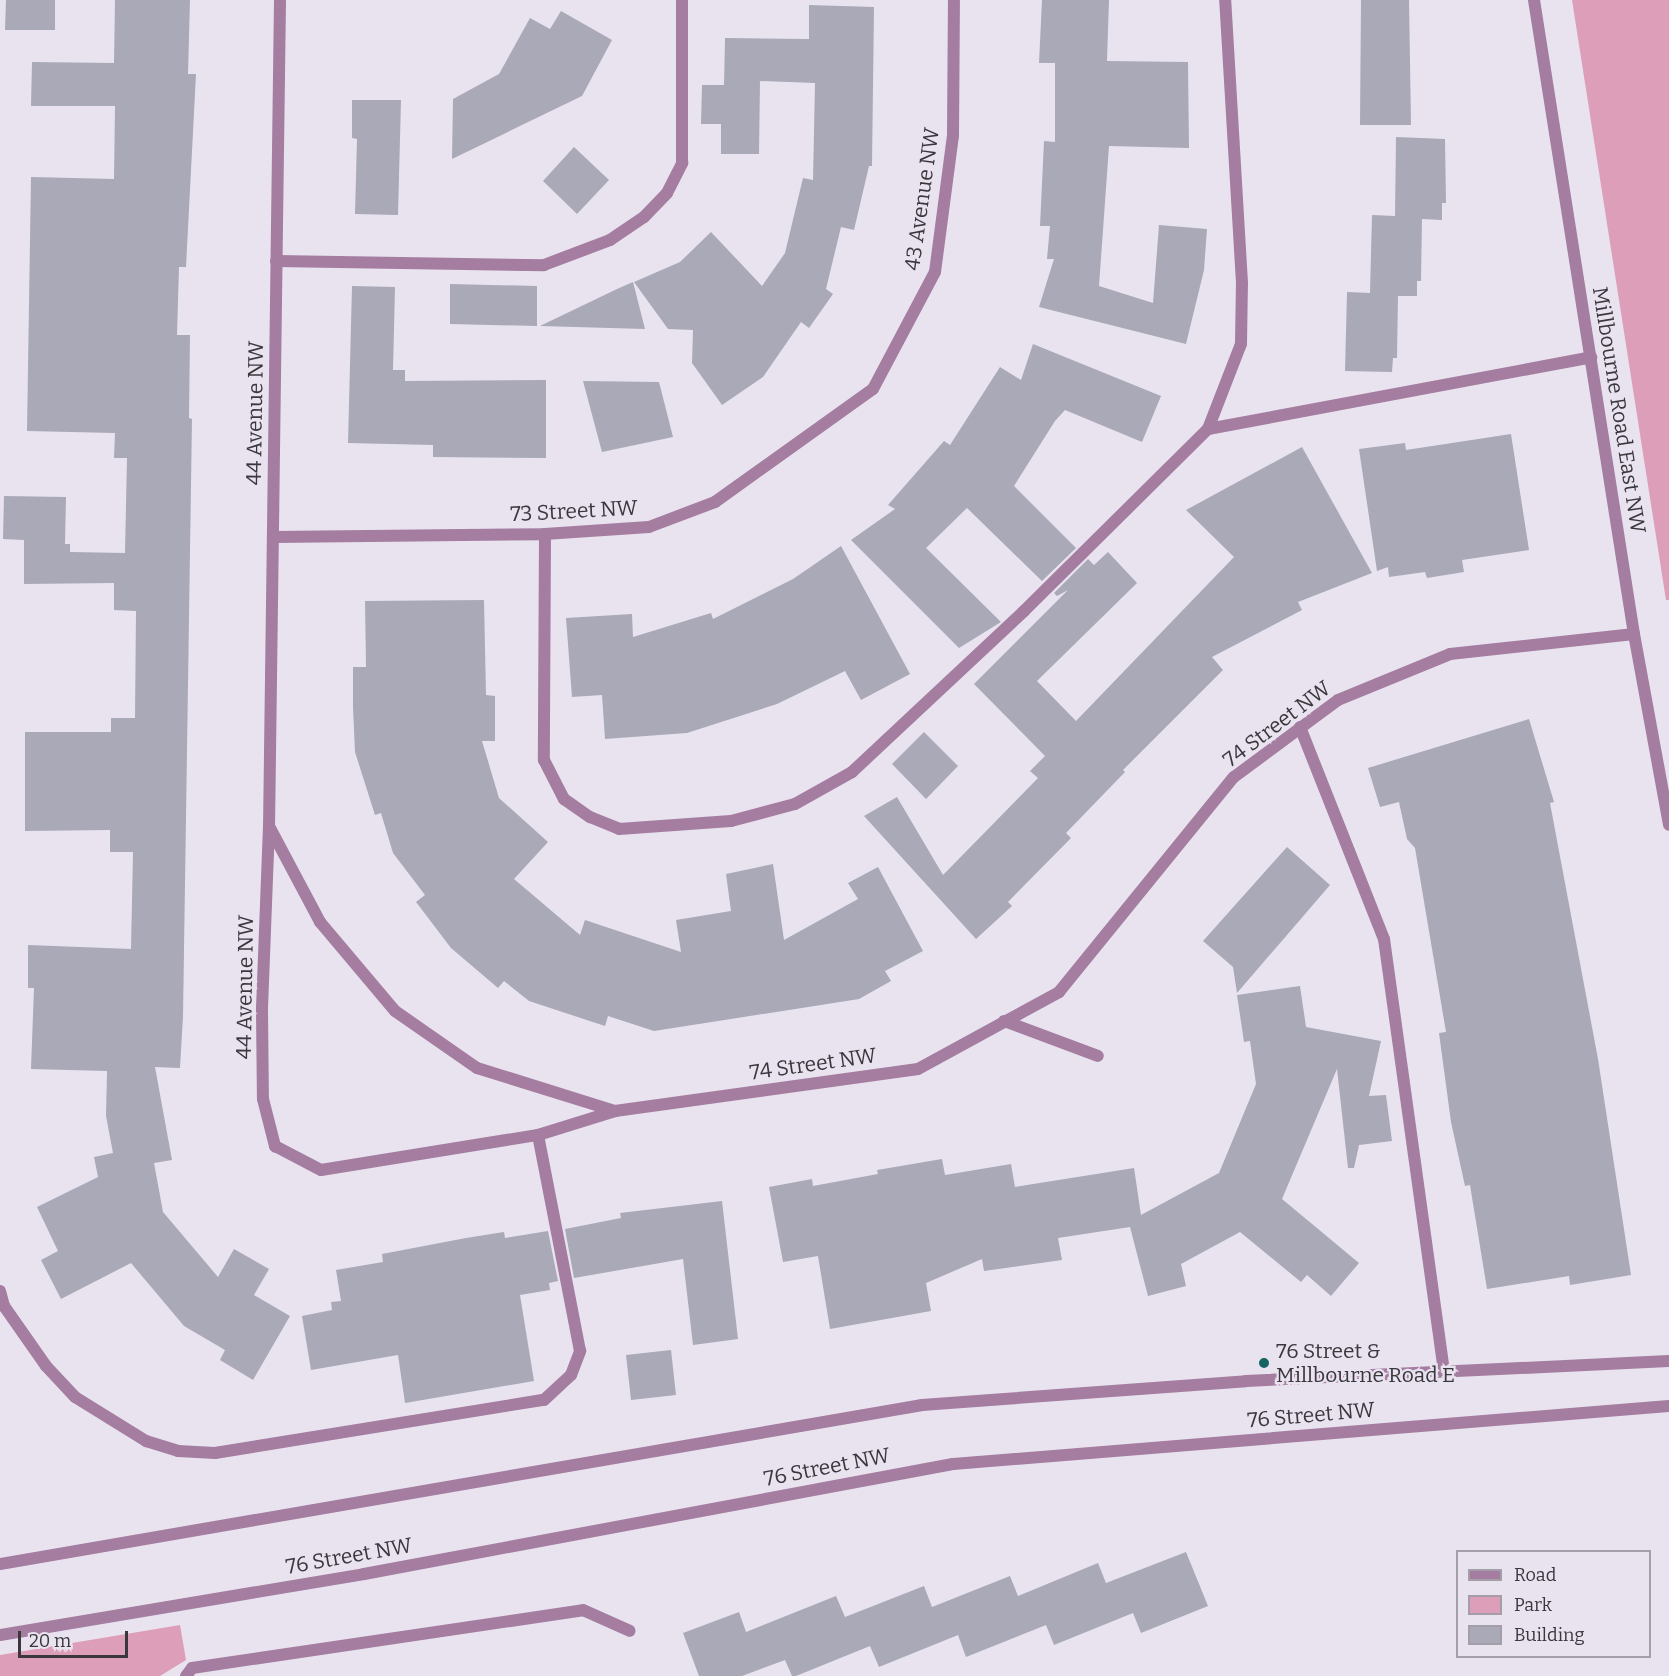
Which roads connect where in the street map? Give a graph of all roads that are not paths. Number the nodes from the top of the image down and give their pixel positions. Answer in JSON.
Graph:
{"nodes":[{"id":1,"x":280,"y":0,"type":"edge"},
{"id":2,"x":682,"y":0,"type":"edge"},
{"id":3,"x":954,"y":0,"type":"edge"},
{"id":4,"x":1226,"y":0,"type":"edge"},
{"id":5,"x":1534,"y":0,"type":"edge"},
{"id":6,"x":276,"y":261,"type":"junction"},
{"id":7,"x":1591,"y":357,"type":"junction"},
{"id":8,"x":873,"y":389,"type":"joint"},
{"id":9,"x":1208,"y":429,"type":"junction"},
{"id":10,"x":544,"y":534,"type":"junction"},
{"id":11,"x":273,"y":537,"type":"junction"},
{"id":12,"x":1634,"y":634,"type":"junction"},
{"id":13,"x":1300,"y":727,"type":"junction"},
{"id":14,"x":1669,"y":825,"type":"edge"},
{"id":15,"x":269,"y":826,"type":"junction"},
{"id":16,"x":395,"y":1011,"type":"joint"},
{"id":17,"x":1004,"y":1022,"type":"junction"},
{"id":18,"x":1098,"y":1056,"type":"dead end"},
{"id":19,"x":615,"y":1111,"type":"junction"},
{"id":20,"x":538,"y":1135,"type":"junction"},
{"id":21,"x":275,"y":1146,"type":"joint"},
{"id":22,"x":0,"y":1291,"type":"edge"},
{"id":23,"x":1669,"y":1361,"type":"edge"},
{"id":24,"x":1444,"y":1370,"type":"junction"},
{"id":25,"x":1669,"y":1406,"type":"edge"},
{"id":26,"x":0,"y":1564,"type":"edge"},
{"id":27,"x":630,"y":1631,"type":"dead end"},
{"id":28,"x":0,"y":1635,"type":"edge"},
{"id":29,"x":186,"y":1676,"type":"edge"}],
"edges":[{"from":1,"to":6,"type":"street","name":"44 Avenue NW"},
{"from":2,"to":6,"type":"street"},
{"from":3,"to":8,"type":"street","name":"43 Avenue NW"},
{"from":4,"to":9,"type":"street"},
{"from":5,"to":7,"type":"street","name":"Millbourne Road East NW"},
{"from":6,"to":11,"type":"street","name":"44 Avenue NW"},
{"from":7,"to":9,"type":"street"},
{"from":7,"to":12,"type":"street","name":"Millbourne Road East NW"},
{"from":8,"to":10,"type":"street","name":"73 Street NW"},
{"from":9,"to":10,"type":"street"},
{"from":10,"to":11,"type":"street","name":"73 Street NW"},
{"from":11,"to":15,"type":"street","name":"44 Avenue NW"},
{"from":12,"to":13,"type":"street","name":"74 Street NW"},
{"from":12,"to":14,"type":"street","name":"Millbourne Road East NW"},
{"from":13,"to":17,"type":"street","name":"74 Street NW"},
{"from":13,"to":24,"type":"street"},
{"from":15,"to":16,"type":"street","name":"44 Avenue NW"},
{"from":15,"to":21,"type":"street","name":"44 Avenue NW"},
{"from":16,"to":19,"type":"street","name":"74 Street NW"},
{"from":17,"to":18,"type":"street"},
{"from":17,"to":19,"type":"street","name":"74 Street NW"},
{"from":19,"to":20,"type":"street","name":"74 Street NW"},
{"from":20,"to":21,"type":"street","name":"74 Street NW"},
{"from":20,"to":22,"type":"street"},
{"from":23,"to":24,"type":"street","name":"76 Street NW"},
{"from":24,"to":26,"type":"street","name":"76 Street NW"},
{"from":25,"to":28,"type":"street","name":"76 Street NW"},
{"from":27,"to":29,"type":"street"}]}
